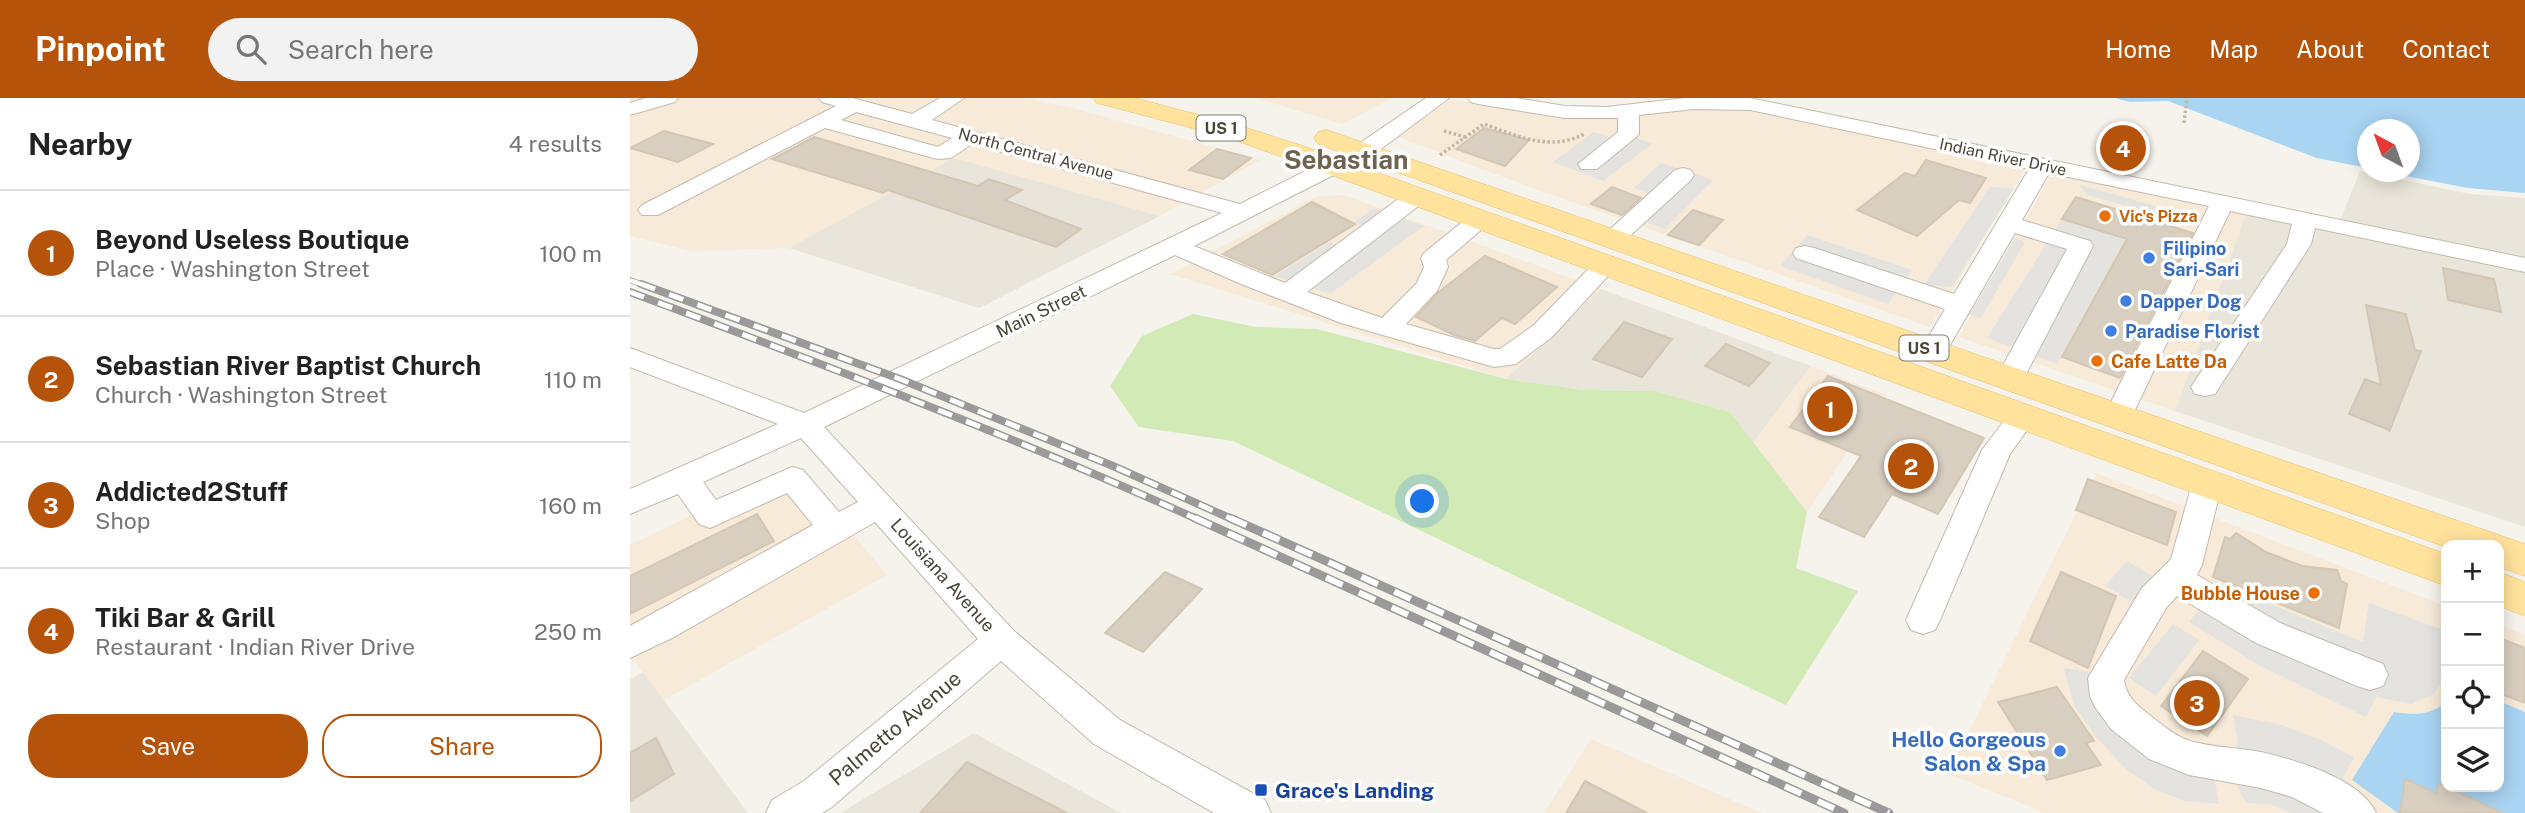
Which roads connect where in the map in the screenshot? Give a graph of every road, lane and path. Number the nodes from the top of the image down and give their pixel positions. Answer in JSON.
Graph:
{"nodes":[{"id":1,"x":668,"y":98,"type":"edge"},
{"id":2,"x":829,"y":98,"type":"edge"},
{"id":3,"x":954,"y":98,"type":"edge"},
{"id":4,"x":1106,"y":98,"type":"edge"},
{"id":5,"x":1191,"y":98,"type":"edge"},
{"id":6,"x":1439,"y":98,"type":"edge"},
{"id":7,"x":1478,"y":98,"type":"edge"},
{"id":8,"x":2187,"y":98,"type":"edge"},
{"id":9,"x":854,"y":105,"type":"junction"},
{"id":10,"x":630,"y":109,"type":"edge"},
{"id":11,"x":1629,"y":110,"type":"junction"},
{"id":12,"x":823,"y":121,"type":"junction"},
{"id":13,"x":915,"y":121,"type":"junction"},
{"id":14,"x":2184,"y":123,"type":"dead end"},
{"id":15,"x":1591,"y":129,"type":"dead end"},
{"id":16,"x":1444,"y":131,"type":"dead end"},
{"id":17,"x":970,"y":136,"type":"junction"},
{"id":18,"x":1465,"y":138,"type":"junction"},
{"id":19,"x":1365,"y":150,"type":"junction"},
{"id":20,"x":1436,"y":158,"type":"dead end"},
{"id":21,"x":1589,"y":164,"type":"dead end"},
{"id":22,"x":1334,"y":166,"type":"junction"},
{"id":23,"x":2042,"y":166,"type":"junction"},
{"id":24,"x":1682,"y":174,"type":"dead end"},
{"id":25,"x":1416,"y":196,"type":"junction"},
{"id":26,"x":2222,"y":202,"type":"junction"},
{"id":27,"x":650,"y":210,"type":"dead end"},
{"id":28,"x":1243,"y":212,"type":"junction"},
{"id":29,"x":1480,"y":219,"type":"junction"},
{"id":30,"x":2305,"y":220,"type":"junction"},
{"id":31,"x":2008,"y":223,"type":"junction"},
{"id":32,"x":1175,"y":246,"type":"junction"},
{"id":33,"x":1610,"y":252,"type":"junction"},
{"id":34,"x":1805,"y":253,"type":"dead end"},
{"id":35,"x":2525,"y":265,"type":"edge"},
{"id":36,"x":1288,"y":293,"type":"junction"},
{"id":37,"x":1960,"y":305,"type":"junction"},
{"id":38,"x":1388,"y":327,"type":"junction"},
{"id":39,"x":1842,"y":351,"type":"junction"},
{"id":40,"x":1933,"y":351,"type":"junction"},
{"id":41,"x":630,"y":357,"type":"edge"},
{"id":42,"x":2010,"y":378,"type":"junction"},
{"id":43,"x":2205,"y":387,"type":"dead end"},
{"id":44,"x":2113,"y":415,"type":"junction"},
{"id":45,"x":2023,"y":416,"type":"junction"},
{"id":46,"x":805,"y":424,"type":"junction"},
{"id":47,"x":683,"y":478,"type":"junction"},
{"id":48,"x":2207,"y":484,"type":"junction"},
{"id":49,"x":630,"y":502,"type":"edge"},
{"id":50,"x":880,"y":505,"type":"junction"},
{"id":51,"x":834,"y":528,"type":"junction"},
{"id":52,"x":2470,"y":540,"type":"edge"},
{"id":53,"x":2504,"y":553,"type":"edge"},
{"id":54,"x":2525,"y":560,"type":"edge"},
{"id":55,"x":2441,"y":568,"type":"edge"},
{"id":56,"x":2173,"y":577,"type":"junction"},
{"id":57,"x":2504,"y":591,"type":"edge"},
{"id":58,"x":2525,"y":599,"type":"edge"},
{"id":59,"x":1923,"y":620,"type":"dead end"},
{"id":60,"x":1002,"y":641,"type":"junction"},
{"id":61,"x":630,"y":643,"type":"edge"},
{"id":62,"x":2370,"y":675,"type":"dead end"},
{"id":63,"x":786,"y":813,"type":"edge"},
{"id":64,"x":1251,"y":813,"type":"edge"},
{"id":65,"x":2356,"y":813,"type":"edge"}],
"edges":[{"from":1,"to":10,"type":"street"},
{"from":2,"to":9,"type":"street","name":"North Central Avenue"},
{"from":3,"to":13,"type":"street"},
{"from":4,"to":22,"type":"main road","number":"US 1"},
{"from":5,"to":19,"type":"main road","number":"US 1"},
{"from":6,"to":19,"type":"street","name":"Main Street"},
{"from":7,"to":11,"type":"street","name":"Indian River Drive"},
{"from":8,"to":14,"type":"path"},
{"from":9,"to":12,"type":"street"},
{"from":9,"to":13,"type":"street","name":"North Central Avenue"},
{"from":11,"to":21,"type":"street"},
{"from":11,"to":23,"type":"street","name":"Indian River Drive"},
{"from":12,"to":17,"type":"street"},
{"from":12,"to":27,"type":"street"},
{"from":13,"to":17,"type":"street","name":"North Central Avenue"},
{"from":15,"to":18,"type":"path"},
{"from":16,"to":18,"type":"path"},
{"from":17,"to":28,"type":"street","name":"North Central Avenue"},
{"from":18,"to":20,"type":"path"},
{"from":19,"to":22,"type":"street","name":"Main Street"},
{"from":19,"to":33,"type":"main road","number":"US 1"},
{"from":22,"to":25,"type":"main road","number":"US 1"},
{"from":22,"to":28,"type":"street","name":"Main Street"},
{"from":23,"to":26,"type":"street","name":"Indian River Drive"},
{"from":23,"to":31,"type":"street"},
{"from":24,"to":33,"type":"street"},
{"from":25,"to":29,"type":"main road","number":"US 1"},
{"from":25,"to":36,"type":"street"},
{"from":26,"to":30,"type":"street","name":"Indian River Drive"},
{"from":26,"to":44,"type":"street"},
{"from":28,"to":32,"type":"street","name":"Main Street"},
{"from":29,"to":33,"type":"main road","number":"US 1"},
{"from":29,"to":38,"type":"street"},
{"from":30,"to":35,"type":"street","name":"Indian River Drive"},
{"from":30,"to":43,"type":"street"},
{"from":31,"to":37,"type":"street"},
{"from":31,"to":42,"type":"street"},
{"from":32,"to":36,"type":"street"},
{"from":32,"to":46,"type":"street","name":"Main Street"},
{"from":33,"to":38,"type":"street"},
{"from":33,"to":39,"type":"main road","number":"US 1"},
{"from":33,"to":40,"type":"main road","number":"US 1"},
{"from":34,"to":37,"type":"street"},
{"from":36,"to":38,"type":"street"},
{"from":37,"to":40,"type":"street"},
{"from":39,"to":40,"type":"main road"},
{"from":39,"to":45,"type":"main road","number":"US 1"},
{"from":40,"to":42,"type":"main road","number":"US 1"},
{"from":41,"to":46,"type":"street","name":"Louisiana Avenue"},
{"from":42,"to":44,"type":"main road","number":"US 1"},
{"from":44,"to":45,"type":"main road"},
{"from":44,"to":52,"type":"main road","number":"US 1"},
{"from":45,"to":48,"type":"main road","number":"US 1"},
{"from":45,"to":59,"type":"street"},
{"from":46,"to":47,"type":"street","name":"Main Street"},
{"from":46,"to":50,"type":"street","name":"Louisiana Avenue"},
{"from":47,"to":49,"type":"street","name":"Main Street"},
{"from":47,"to":51,"type":"street"},
{"from":48,"to":55,"type":"main road","number":"US 1"},
{"from":48,"to":56,"type":"street"},
{"from":50,"to":51,"type":"street"},
{"from":50,"to":60,"type":"street","name":"Louisiana Avenue"},
{"from":51,"to":61,"type":"street"},
{"from":53,"to":54,"type":"main road"},
{"from":56,"to":62,"type":"street"},
{"from":56,"to":65,"type":"street"},
{"from":57,"to":58,"type":"main road"},
{"from":60,"to":63,"type":"street","name":"Palmetto Avenue"},
{"from":60,"to":64,"type":"street","name":"Louisiana Avenue"}]}
